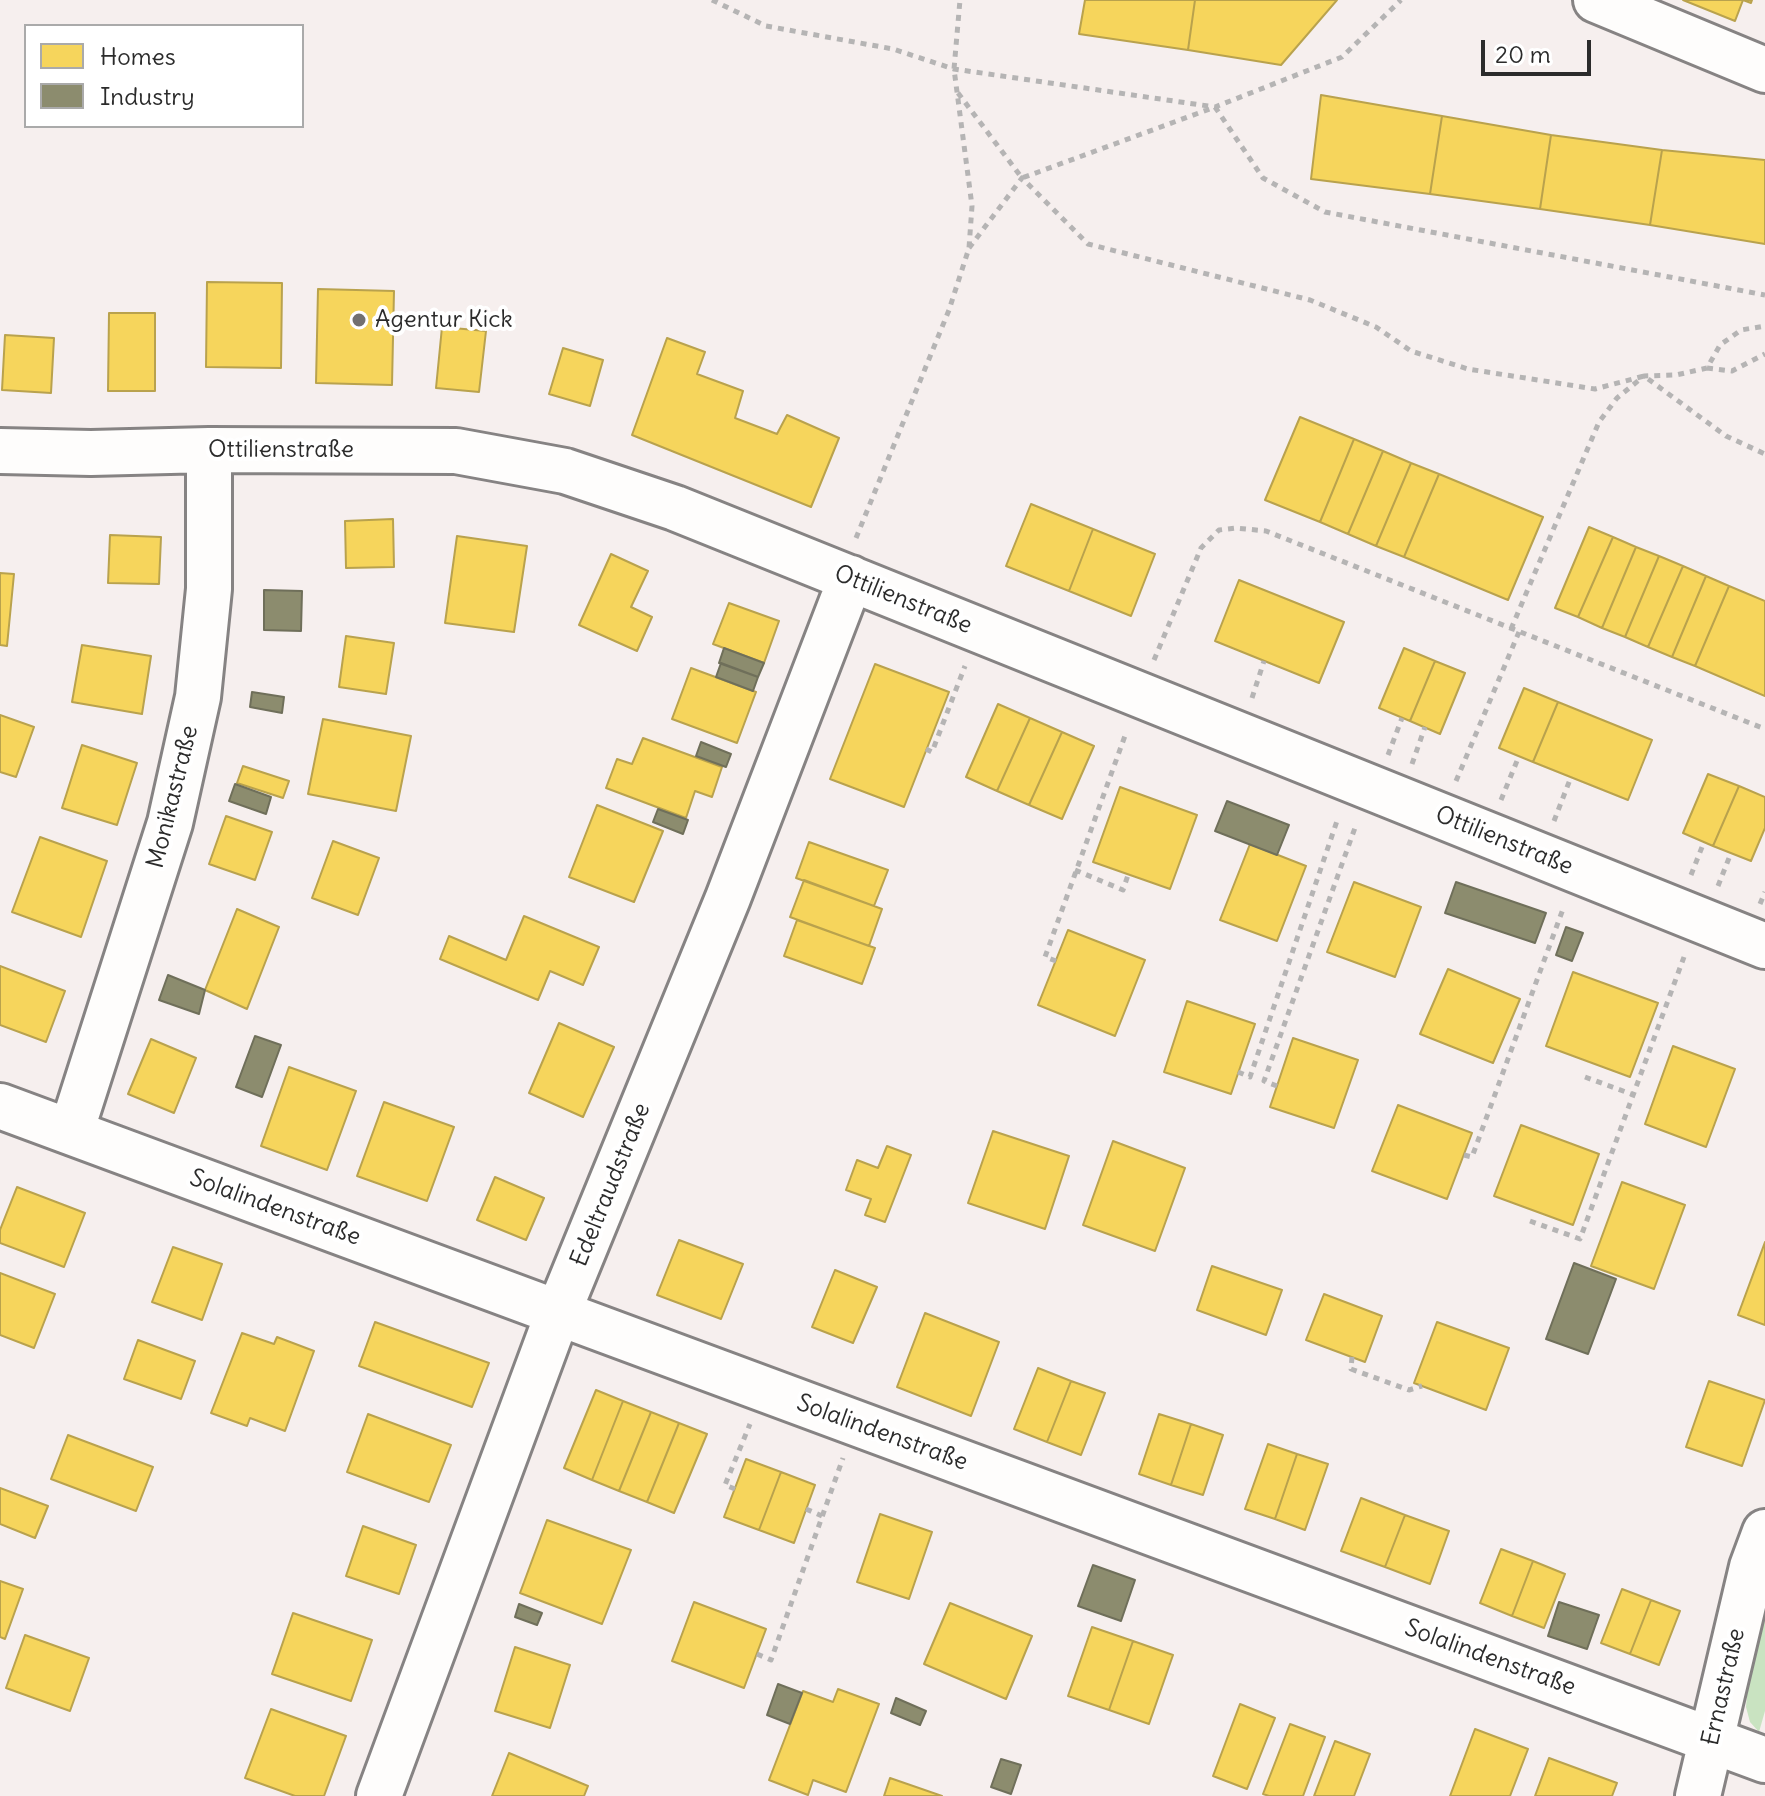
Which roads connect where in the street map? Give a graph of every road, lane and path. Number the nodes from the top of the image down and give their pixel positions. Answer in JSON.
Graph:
{"nodes":[{"id":1,"x":712,"y":0,"type":"edge"},
{"id":2,"x":960,"y":0,"type":"edge"},
{"id":3,"x":1401,"y":0,"type":"edge"},
{"id":4,"x":1596,"y":0,"type":"edge"},
{"id":5,"x":954,"y":69,"type":"junction"},
{"id":6,"x":1765,"y":70,"type":"edge"},
{"id":7,"x":958,"y":93,"type":"junction"},
{"id":8,"x":1215,"y":107,"type":"junction"},
{"id":9,"x":1022,"y":178,"type":"junction"},
{"id":10,"x":969,"y":248,"type":"junction"},
{"id":11,"x":1765,"y":295,"type":"edge"},
{"id":12,"x":1765,"y":326,"type":"edge"},
{"id":13,"x":1765,"y":354,"type":"edge"},
{"id":14,"x":1707,"y":368,"type":"junction"},
{"id":15,"x":1644,"y":376,"type":"junction"},
{"id":16,"x":209,"y":450,"type":"junction"},
{"id":17,"x":0,"y":451,"type":"edge"},
{"id":18,"x":1765,"y":454,"type":"edge"},
{"id":19,"x":851,"y":578,"type":"junction"},
{"id":20,"x":1511,"y":629,"type":"junction"},
{"id":21,"x":1519,"y":632,"type":"junction"},
{"id":22,"x":969,"y":658,"type":"dead end"},
{"id":23,"x":1152,"y":667,"type":"dead end"},
{"id":24,"x":1130,"y":722,"type":"dead end"},
{"id":25,"x":1765,"y":729,"type":"edge"},
{"id":26,"x":926,"y":749,"type":"dead end"},
{"id":27,"x":1342,"y":807,"type":"dead end"},
{"id":28,"x":1360,"y":813,"type":"dead end"},
{"id":29,"x":1442,"y":816,"type":"junction"},
{"id":30,"x":1075,"y":870,"type":"junction"},
{"id":31,"x":1128,"y":875,"type":"dead end"},
{"id":32,"x":1564,"y":904,"type":"dead end"},
{"id":33,"x":1699,"y":919,"type":"junction"},
{"id":34,"x":1765,"y":946,"type":"edge"},
{"id":35,"x":1056,"y":961,"type":"dead end"},
{"id":36,"x":1500,"y":1045,"type":"dead end"},
{"id":37,"x":1510,"y":1049,"type":"junction"},
{"id":38,"x":1238,"y":1072,"type":"dead end"},
{"id":39,"x":1585,"y":1077,"type":"dead end"},
{"id":40,"x":1277,"y":1086,"type":"dead end"},
{"id":41,"x":1634,"y":1095,"type":"junction"},
{"id":42,"x":0,"y":1106,"type":"edge"},
{"id":43,"x":71,"y":1132,"type":"junction"},
{"id":44,"x":1464,"y":1155,"type":"dead end"},
{"id":45,"x":1530,"y":1221,"type":"dead end"},
{"id":46,"x":558,"y":1313,"type":"junction"},
{"id":47,"x":1352,"y":1357,"type":"dead end"},
{"id":48,"x":1422,"y":1386,"type":"dead end"},
{"id":49,"x":764,"y":1389,"type":"junction"},
{"id":50,"x":855,"y":1423,"type":"junction"},
{"id":51,"x":735,"y":1489,"type":"dead end"},
{"id":52,"x":806,"y":1509,"type":"dead end"},
{"id":53,"x":822,"y":1516,"type":"junction"},
{"id":54,"x":1765,"y":1532,"type":"edge"},
{"id":55,"x":757,"y":1654,"type":"dead end"},
{"id":56,"x":1712,"y":1740,"type":"junction"},
{"id":57,"x":1765,"y":1760,"type":"edge"},
{"id":58,"x":379,"y":1796,"type":"edge"},
{"id":59,"x":1698,"y":1796,"type":"edge"}],
"edges":[{"from":1,"to":5,"type":"path"},
{"from":2,"to":5,"type":"path"},
{"from":3,"to":8,"type":"path"},
{"from":4,"to":6,"type":"street"},
{"from":5,"to":7,"type":"path"},
{"from":5,"to":8,"type":"path"},
{"from":7,"to":9,"type":"path"},
{"from":7,"to":10,"type":"path"},
{"from":8,"to":9,"type":"path"},
{"from":8,"to":11,"type":"path"},
{"from":9,"to":10,"type":"path"},
{"from":9,"to":15,"type":"path"},
{"from":10,"to":19,"type":"path"},
{"from":12,"to":14,"type":"path"},
{"from":13,"to":14,"type":"path"},
{"from":14,"to":15,"type":"path"},
{"from":15,"to":18,"type":"path"},
{"from":15,"to":20,"type":"path"},
{"from":16,"to":17,"type":"street","name":"Ottilienstraße"},
{"from":16,"to":19,"type":"street","name":"Ottilienstraße"},
{"from":16,"to":43,"type":"street","name":"Monikastraße"},
{"from":19,"to":29,"type":"street","name":"Ottilienstraße"},
{"from":19,"to":46,"type":"street","name":"Edeltraudstraße"},
{"from":20,"to":21,"type":"path"},
{"from":20,"to":23,"type":"path"},
{"from":21,"to":25,"type":"path"},
{"from":21,"to":29,"type":"path"},
{"from":22,"to":26,"type":"path"},
{"from":24,"to":30,"type":"path"},
{"from":27,"to":38,"type":"path"},
{"from":28,"to":40,"type":"path"},
{"from":29,"to":33,"type":"street","name":"Ottilienstraße"},
{"from":30,"to":31,"type":"path"},
{"from":30,"to":35,"type":"path"},
{"from":32,"to":37,"type":"path"},
{"from":33,"to":34,"type":"street","name":"Ottilienstraße"},
{"from":33,"to":41,"type":"path"},
{"from":36,"to":37,"type":"path"},
{"from":37,"to":44,"type":"path"},
{"from":39,"to":41,"type":"path"},
{"from":41,"to":45,"type":"path"},
{"from":42,"to":43,"type":"street","name":"Solalindenstraße"},
{"from":43,"to":46,"type":"street","name":"Solalindenstraße"},
{"from":46,"to":49,"type":"street","name":"Solalindenstraße"},
{"from":46,"to":58,"type":"street","name":"Edeltraudstraße"},
{"from":47,"to":48,"type":"path"},
{"from":49,"to":50,"type":"street","name":"Solalindenstraße"},
{"from":49,"to":51,"type":"path"},
{"from":50,"to":53,"type":"path"},
{"from":50,"to":56,"type":"street","name":"Solalindenstraße"},
{"from":52,"to":53,"type":"path"},
{"from":53,"to":55,"type":"path"},
{"from":54,"to":56,"type":"street","name":"Ernastraße"},
{"from":56,"to":57,"type":"street","name":"Solalindenstraße"},
{"from":56,"to":59,"type":"street","name":"Ernastraße"}]}
